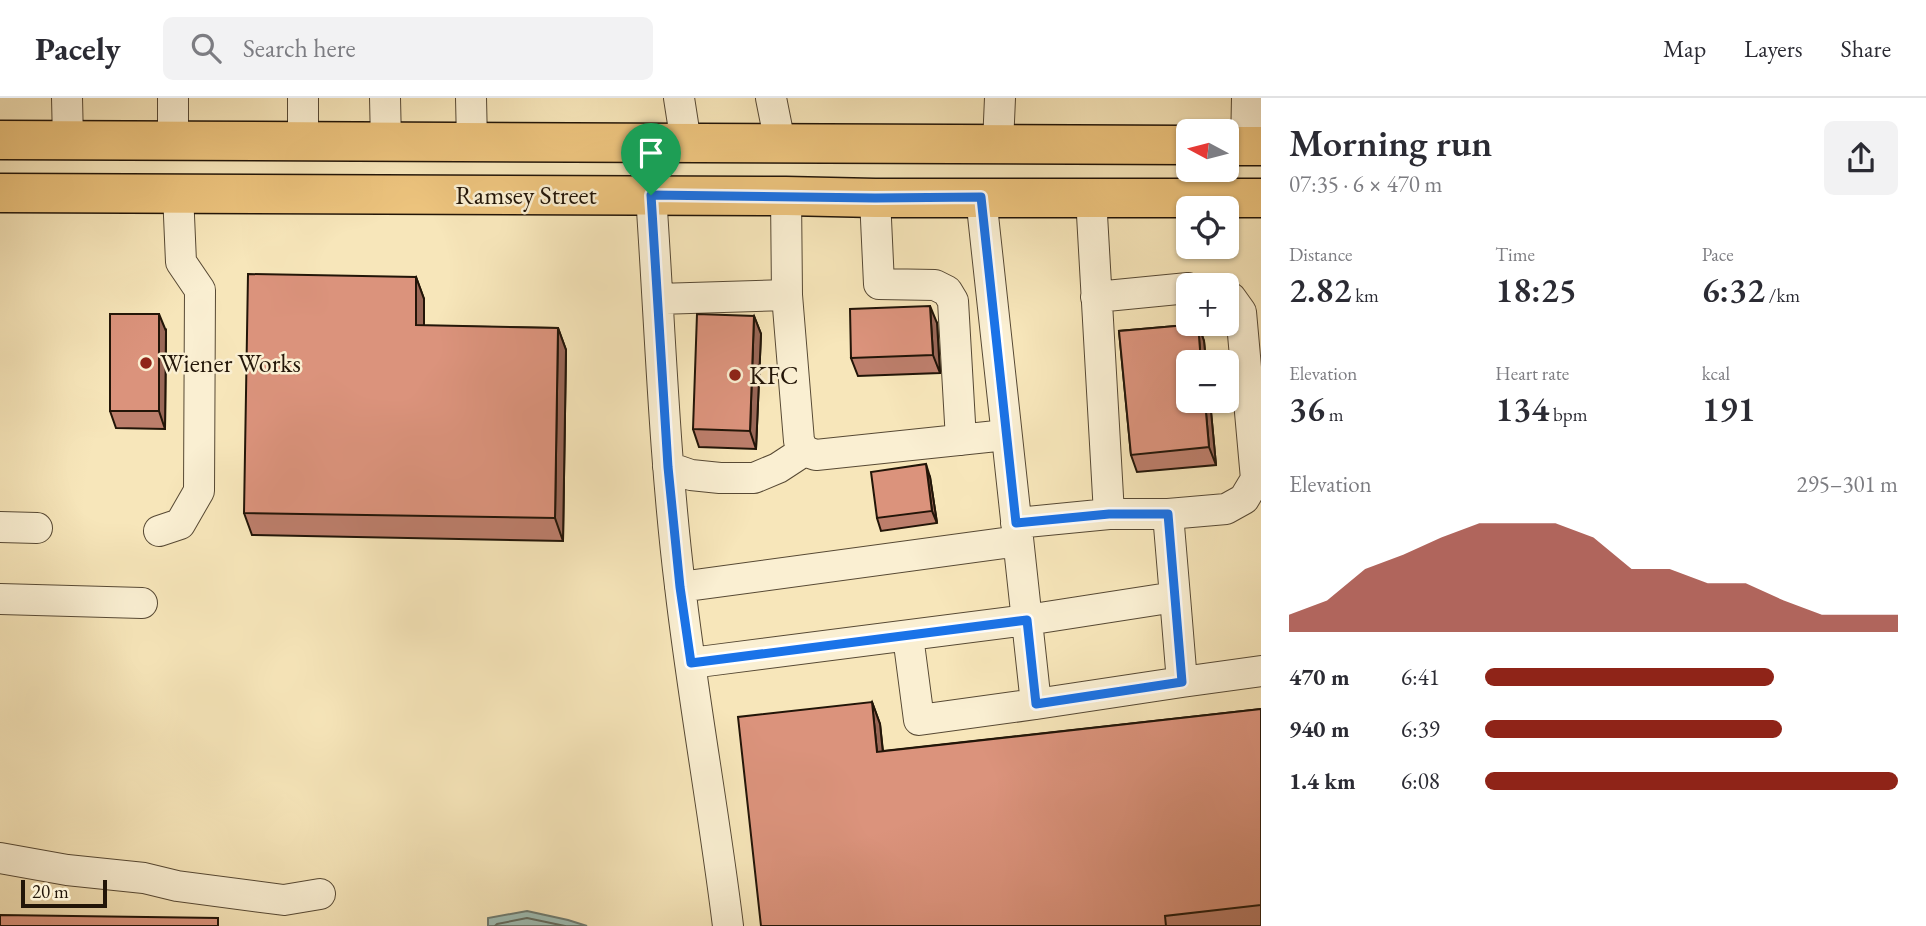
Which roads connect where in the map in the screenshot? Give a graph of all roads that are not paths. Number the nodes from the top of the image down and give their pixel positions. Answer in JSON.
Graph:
{"nodes":[{"id":1,"x":68,"y":98,"type":"edge"},
{"id":2,"x":173,"y":98,"type":"edge"},
{"id":3,"x":303,"y":98,"type":"edge"},
{"id":4,"x":385,"y":98,"type":"edge"},
{"id":5,"x":471,"y":98,"type":"edge"},
{"id":6,"x":679,"y":98,"type":"edge"},
{"id":7,"x":771,"y":98,"type":"edge"},
{"id":8,"x":1000,"y":98,"type":"edge"},
{"id":9,"x":1247,"y":98,"type":"edge"},
{"id":10,"x":0,"y":140,"type":"edge"},
{"id":11,"x":68,"y":140,"type":"junction"},
{"id":12,"x":173,"y":141,"type":"junction"},
{"id":13,"x":303,"y":141,"type":"junction"},
{"id":14,"x":387,"y":142,"type":"junction"},
{"id":15,"x":472,"y":142,"type":"junction"},
{"id":16,"x":686,"y":143,"type":"junction"},
{"id":17,"x":780,"y":143,"type":"junction"},
{"id":18,"x":999,"y":144,"type":"junction"},
{"id":19,"x":1176,"y":145,"type":"edge"},
{"id":20,"x":1245,"y":146,"type":"edge"},
{"id":21,"x":178,"y":193,"type":"junction"},
{"id":22,"x":651,"y":195,"type":"junction"},
{"id":23,"x":786,"y":196,"type":"junction"},
{"id":24,"x":981,"y":197,"type":"junction"},
{"id":25,"x":1091,"y":197,"type":"junction"},
{"id":26,"x":6,"y":198,"type":"edge"},
{"id":27,"x":875,"y":198,"type":"junction"},
{"id":28,"x":1261,"y":198,"type":"edge"},
{"id":29,"x":1176,"y":289,"type":"edge"},
{"id":30,"x":787,"y":295,"type":"junction"},
{"id":31,"x":1096,"y":297,"type":"junction"},
{"id":32,"x":658,"y":299,"type":"junction"},
{"id":33,"x":1239,"y":309,"type":"edge"},
{"id":34,"x":1006,"y":435,"type":"junction"},
{"id":35,"x":961,"y":440,"type":"junction"},
{"id":36,"x":804,"y":451,"type":"junction"},
{"id":37,"x":668,"y":467,"type":"junction"},
{"id":38,"x":1109,"y":514,"type":"junction"},
{"id":39,"x":1168,"y":514,"type":"junction"},
{"id":40,"x":0,"y":527,"type":"edge"},
{"id":41,"x":37,"y":528,"type":"dead end"},
{"id":42,"x":159,"y":531,"type":"dead end"},
{"id":43,"x":1017,"y":532,"type":"junction"},
{"id":44,"x":680,"y":587,"type":"junction"},
{"id":45,"x":1175,"y":597,"type":"junction"},
{"id":46,"x":0,"y":599,"type":"edge"},
{"id":47,"x":142,"y":603,"type":"dead end"},
{"id":48,"x":1027,"y":620,"type":"junction"},
{"id":49,"x":908,"y":636,"type":"junction"},
{"id":50,"x":691,"y":663,"type":"junction"},
{"id":51,"x":1261,"y":671,"type":"edge"},
{"id":52,"x":1182,"y":682,"type":"junction"},
{"id":53,"x":1036,"y":704,"type":"junction"},
{"id":54,"x":0,"y":858,"type":"edge"},
{"id":55,"x":320,"y":894,"type":"dead end"},
{"id":56,"x":728,"y":926,"type":"edge"}],
"edges":[{"from":1,"to":11,"type":"street"},
{"from":2,"to":12,"type":"street"},
{"from":3,"to":13,"type":"street"},
{"from":4,"to":14,"type":"street"},
{"from":5,"to":15,"type":"street"},
{"from":6,"to":16,"type":"street"},
{"from":7,"to":17,"type":"street"},
{"from":8,"to":18,"type":"street"},
{"from":9,"to":20,"type":"street"},
{"from":10,"to":11,"type":"main road","name":"Ramsey Street"},
{"from":11,"to":12,"type":"main road","name":"Ramsey Street"},
{"from":12,"to":13,"type":"main road","name":"Ramsey Street"},
{"from":13,"to":14,"type":"main road","name":"Ramsey Street"},
{"from":14,"to":15,"type":"main road","name":"Ramsey Street"},
{"from":15,"to":16,"type":"main road","name":"Ramsey Street"},
{"from":16,"to":17,"type":"main road","name":"Ramsey Street"},
{"from":17,"to":18,"type":"main road","name":"Ramsey Street"},
{"from":18,"to":19,"type":"main road","name":"Ramsey Street"},
{"from":21,"to":22,"type":"main road","name":"Ramsey Street"},
{"from":21,"to":26,"type":"main road","name":"Ramsey Street"},
{"from":21,"to":42,"type":"street"},
{"from":22,"to":23,"type":"main road","name":"Ramsey Street"},
{"from":22,"to":32,"type":"street"},
{"from":23,"to":27,"type":"main road","name":"Ramsey Street"},
{"from":23,"to":30,"type":"street"},
{"from":24,"to":25,"type":"main road","name":"Ramsey Street"},
{"from":24,"to":27,"type":"main road","name":"Ramsey Street"},
{"from":24,"to":34,"type":"street"},
{"from":25,"to":28,"type":"main road","name":"Ramsey Street"},
{"from":25,"to":31,"type":"street"},
{"from":27,"to":35,"type":"street"},
{"from":29,"to":31,"type":"street"},
{"from":30,"to":32,"type":"street"},
{"from":30,"to":36,"type":"street"},
{"from":31,"to":38,"type":"street"},
{"from":32,"to":37,"type":"street"},
{"from":33,"to":39,"type":"street"},
{"from":34,"to":35,"type":"street"},
{"from":34,"to":43,"type":"street"},
{"from":35,"to":36,"type":"street"},
{"from":36,"to":37,"type":"street"},
{"from":37,"to":44,"type":"street"},
{"from":38,"to":39,"type":"street"},
{"from":38,"to":43,"type":"street"},
{"from":39,"to":45,"type":"street"},
{"from":40,"to":41,"type":"street"},
{"from":43,"to":44,"type":"street"},
{"from":43,"to":48,"type":"street"},
{"from":44,"to":50,"type":"street"},
{"from":45,"to":48,"type":"street"},
{"from":45,"to":52,"type":"street"},
{"from":46,"to":47,"type":"street"},
{"from":48,"to":49,"type":"street"},
{"from":48,"to":53,"type":"street"},
{"from":49,"to":50,"type":"street"},
{"from":49,"to":53,"type":"street"},
{"from":50,"to":56,"type":"street"},
{"from":51,"to":52,"type":"street"},
{"from":52,"to":53,"type":"street"},
{"from":54,"to":55,"type":"street"}]}
